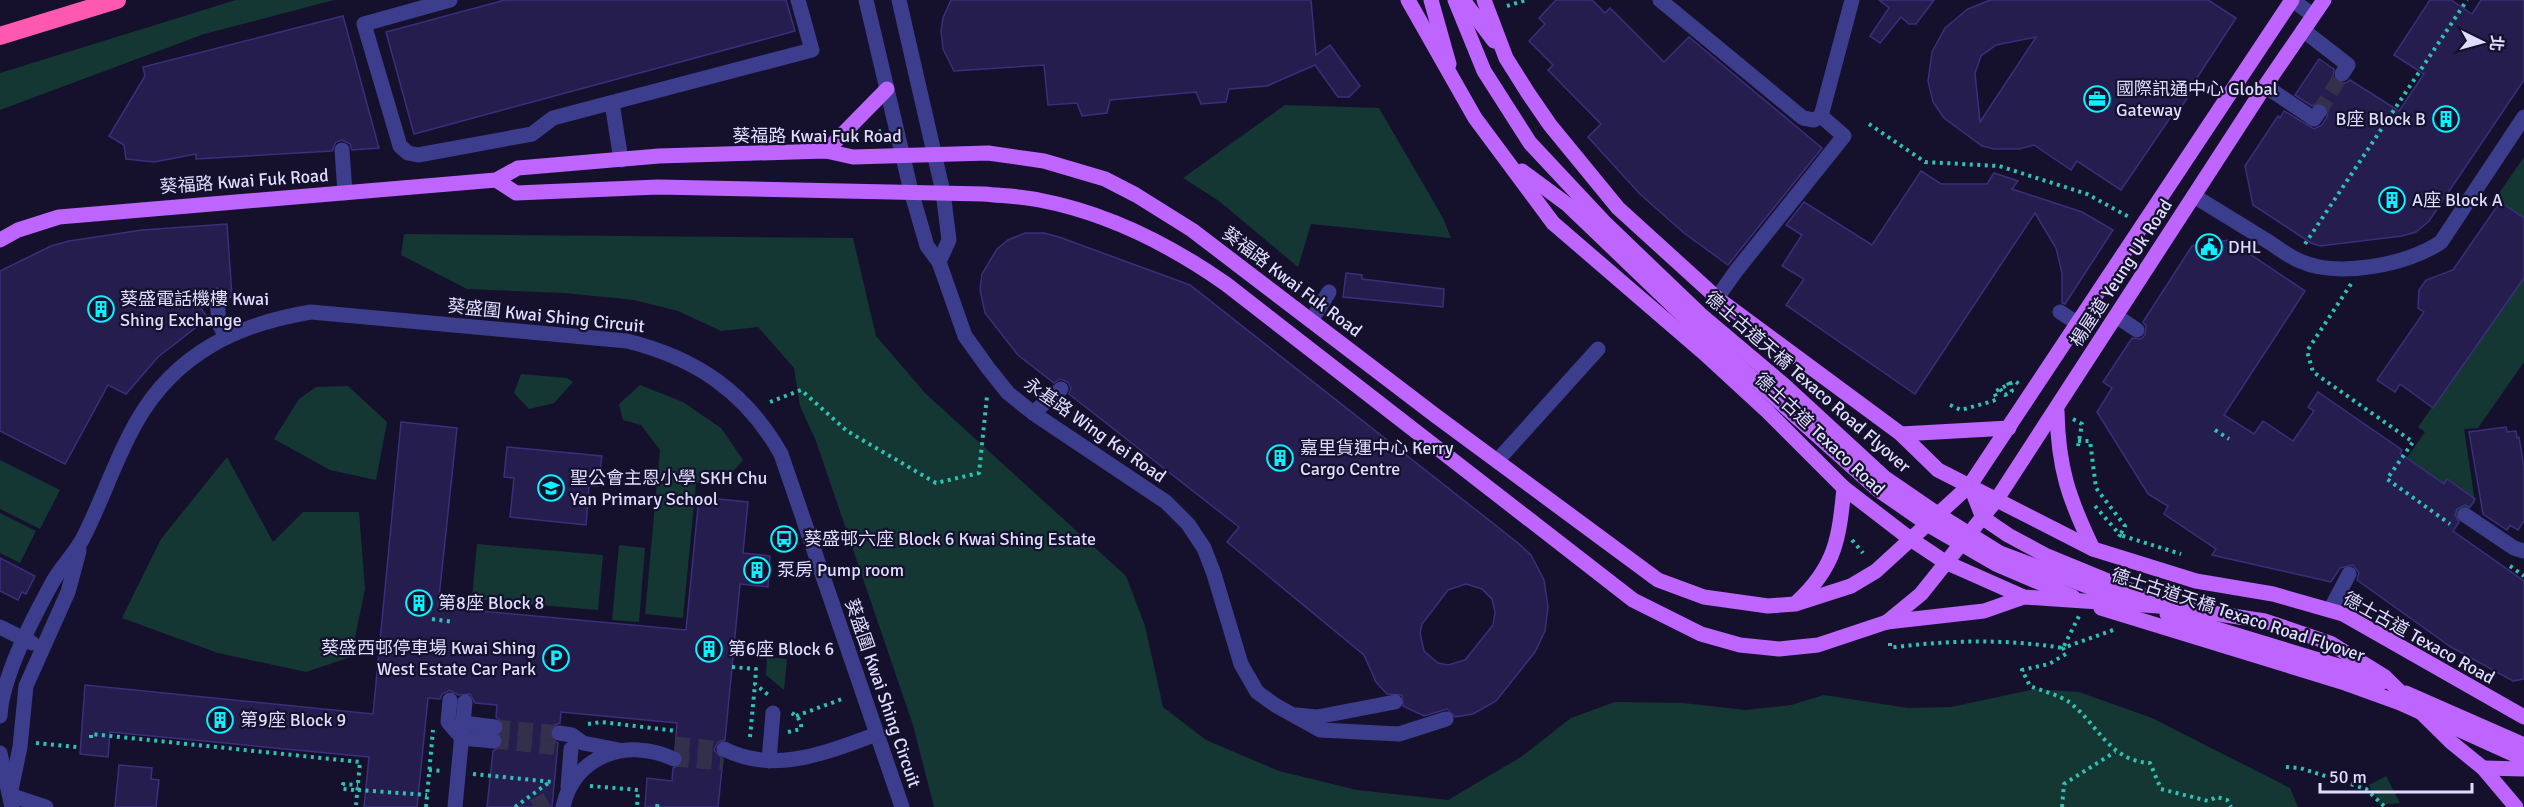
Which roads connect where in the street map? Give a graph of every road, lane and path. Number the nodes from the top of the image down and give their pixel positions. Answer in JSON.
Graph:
{"nodes":[{"id":1,"x":117,"y":0,"type":"edge"},
{"id":2,"x":450,"y":0,"type":"edge"},
{"id":3,"x":798,"y":0,"type":"edge"},
{"id":4,"x":866,"y":0,"type":"edge"},
{"id":5,"x":899,"y":0,"type":"edge"},
{"id":6,"x":1408,"y":0,"type":"edge"},
{"id":7,"x":1431,"y":0,"type":"edge"},
{"id":8,"x":1455,"y":0,"type":"edge"},
{"id":9,"x":1463,"y":0,"type":"edge"},
{"id":10,"x":1484,"y":0,"type":"edge"},
{"id":11,"x":1526,"y":0,"type":"edge"},
{"id":12,"x":1660,"y":0,"type":"edge"},
{"id":13,"x":1852,"y":0,"type":"edge"},
{"id":14,"x":2292,"y":0,"type":"edge"},
{"id":15,"x":2324,"y":0,"type":"edge"},
{"id":16,"x":2467,"y":0,"type":"edge"},
{"id":17,"x":1507,"y":6,"type":"dead end"},
{"id":18,"x":2313,"y":15,"type":"junction"},
{"id":19,"x":2303,"y":30,"type":"junction"},
{"id":20,"x":0,"y":36,"type":"edge"},
{"id":21,"x":1506,"y":58,"type":"junction"},
{"id":22,"x":2342,"y":74,"type":"dead end"},
{"id":23,"x":2265,"y":86,"type":"junction"},
{"id":24,"x":887,"y":89,"type":"junction"},
{"id":25,"x":1457,"y":90,"type":"junction"},
{"id":26,"x":612,"y":103,"type":"junction"},
{"id":27,"x":2319,"y":112,"type":"dead end"},
{"id":28,"x":1821,"y":116,"type":"junction"},
{"id":29,"x":2524,"y":117,"type":"edge"},
{"id":30,"x":1869,"y":124,"type":"dead end"},
{"id":31,"x":342,"y":150,"type":"dead end"},
{"id":32,"x":826,"y":152,"type":"junction"},
{"id":33,"x":936,"y":154,"type":"junction"},
{"id":34,"x":902,"y":156,"type":"junction"},
{"id":35,"x":621,"y":160,"type":"junction"},
{"id":36,"x":1511,"y":164,"type":"junction"},
{"id":37,"x":496,"y":180,"type":"junction"},
{"id":38,"x":911,"y":191,"type":"junction"},
{"id":39,"x":943,"y":192,"type":"junction"},
{"id":40,"x":345,"y":193,"type":"junction"},
{"id":41,"x":2194,"y":196,"type":"junction"},
{"id":42,"x":2129,"y":217,"type":"dead end"},
{"id":43,"x":0,"y":240,"type":"edge"},
{"id":44,"x":2304,"y":245,"type":"dead end"},
{"id":45,"x":939,"y":262,"type":"junction"},
{"id":46,"x":2352,"y":283,"type":"dead end"},
{"id":47,"x":1329,"y":292,"type":"dead end"},
{"id":48,"x":217,"y":298,"type":"dead end"},
{"id":49,"x":1717,"y":298,"type":"junction"},
{"id":50,"x":2060,"y":312,"type":"dead end"},
{"id":51,"x":2116,"y":316,"type":"junction"},
{"id":52,"x":1311,"y":321,"type":"junction"},
{"id":53,"x":2077,"y":323,"type":"junction"},
{"id":54,"x":2137,"y":330,"type":"dead end"},
{"id":55,"x":226,"y":337,"type":"junction"},
{"id":56,"x":1598,"y":349,"type":"dead end"},
{"id":57,"x":2006,"y":380,"type":"dead end"},
{"id":58,"x":1061,"y":389,"type":"dead end"},
{"id":59,"x":1779,"y":390,"type":"junction"},
{"id":60,"x":770,"y":402,"type":"dead end"},
{"id":61,"x":1950,"y":405,"type":"dead end"},
{"id":62,"x":987,"y":407,"type":"dead end"},
{"id":63,"x":2057,"y":411,"type":"junction"},
{"id":64,"x":1033,"y":413,"type":"junction"},
{"id":65,"x":2009,"y":428,"type":"junction"},
{"id":66,"x":2215,"y":430,"type":"dead end"},
{"id":67,"x":1901,"y":434,"type":"junction"},
{"id":68,"x":2229,"y":439,"type":"dead end"},
{"id":69,"x":2077,"y":450,"type":"dead end"},
{"id":70,"x":1497,"y":461,"type":"junction"},
{"id":71,"x":1970,"y":485,"type":"junction"},
{"id":72,"x":1844,"y":488,"type":"junction"},
{"id":73,"x":1997,"y":499,"type":"junction"},
{"id":74,"x":2091,"y":500,"type":"dead end"},
{"id":75,"x":2465,"y":515,"type":"dead end"},
{"id":76,"x":1983,"y":518,"type":"junction"},
{"id":77,"x":2117,"y":529,"type":"dead end"},
{"id":78,"x":2460,"y":531,"type":"dead end"},
{"id":79,"x":1909,"y":538,"type":"junction"},
{"id":80,"x":81,"y":542,"type":"junction"},
{"id":81,"x":2093,"y":549,"type":"junction"},
{"id":82,"x":2524,"y":551,"type":"edge"},
{"id":83,"x":2181,"y":554,"type":"dead end"},
{"id":84,"x":1945,"y":562,"type":"junction"},
{"id":85,"x":2506,"y":563,"type":"dead end"},
{"id":86,"x":2349,"y":574,"type":"dead end"},
{"id":87,"x":2524,"y":576,"type":"edge"},
{"id":88,"x":2024,"y":597,"type":"junction"},
{"id":89,"x":1795,"y":604,"type":"junction"},
{"id":90,"x":2173,"y":607,"type":"junction"},
{"id":91,"x":2330,"y":610,"type":"junction"},
{"id":92,"x":432,"y":620,"type":"dead end"},
{"id":93,"x":454,"y":622,"type":"dead end"},
{"id":94,"x":1887,"y":622,"type":"junction"},
{"id":95,"x":0,"y":627,"type":"edge"},
{"id":96,"x":2118,"y":628,"type":"dead end"},
{"id":97,"x":2307,"y":633,"type":"junction"},
{"id":98,"x":2260,"y":638,"type":"dead end"},
{"id":99,"x":25,"y":640,"type":"junction"},
{"id":100,"x":1890,"y":643,"type":"dead end"},
{"id":101,"x":2055,"y":647,"type":"dead end"},
{"id":102,"x":42,"y":649,"type":"junction"},
{"id":103,"x":2301,"y":651,"type":"junction"},
{"id":104,"x":2326,"y":658,"type":"dead end"},
{"id":105,"x":7,"y":662,"type":"edge"},
{"id":106,"x":31,"y":674,"type":"junction"},
{"id":107,"x":755,"y":684,"type":"dead end"},
{"id":108,"x":844,"y":698,"type":"dead end"},
{"id":109,"x":458,"y":701,"type":"dead end"},
{"id":110,"x":1395,"y":702,"type":"dead end"},
{"id":111,"x":774,"y":713,"type":"dead end"},
{"id":112,"x":1293,"y":715,"type":"junction"},
{"id":113,"x":0,"y":716,"type":"edge"},
{"id":114,"x":795,"y":716,"type":"dead end"},
{"id":115,"x":2524,"y":717,"type":"edge"},
{"id":116,"x":1446,"y":719,"type":"dead end"},
{"id":117,"x":433,"y":728,"type":"dead end"},
{"id":118,"x":463,"y":731,"type":"junction"},
{"id":119,"x":91,"y":734,"type":"dead end"},
{"id":120,"x":494,"y":734,"type":"tunnel mouth"},
{"id":121,"x":877,"y":734,"type":"junction"},
{"id":122,"x":750,"y":737,"type":"dead end"},
{"id":123,"x":39,"y":743,"type":"dead end"},
{"id":124,"x":2524,"y":745,"type":"edge"},
{"id":125,"x":77,"y":747,"type":"dead end"},
{"id":126,"x":619,"y":750,"type":"junction"},
{"id":127,"x":675,"y":752,"type":"tunnel mouth"},
{"id":128,"x":2115,"y":752,"type":"junction"},
{"id":129,"x":0,"y":753,"type":"edge"},
{"id":130,"x":723,"y":756,"type":"tunnel mouth"},
{"id":131,"x":2524,"y":759,"type":"edge"},
{"id":132,"x":769,"y":760,"type":"junction"},
{"id":133,"x":2286,"y":767,"type":"dead end"},
{"id":134,"x":2483,"y":768,"type":"junction"},
{"id":135,"x":2524,"y":769,"type":"edge"},
{"id":136,"x":429,"y":770,"type":"junction"},
{"id":137,"x":485,"y":770,"type":"dead end"},
{"id":138,"x":451,"y":772,"type":"dead end"},
{"id":139,"x":462,"y":773,"type":"dead end"},
{"id":140,"x":485,"y":776,"type":"junction"},
{"id":141,"x":585,"y":785,"type":"dead end"},
{"id":142,"x":356,"y":788,"type":"junction"},
{"id":143,"x":559,"y":793,"type":"edge"},
{"id":144,"x":427,"y":795,"type":"junction"},
{"id":145,"x":11,"y":801,"type":"edge"},
{"id":146,"x":356,"y":805,"type":"dead end"},
{"id":147,"x":46,"y":807,"type":"edge"},
{"id":148,"x":426,"y":807,"type":"edge"},
{"id":149,"x":455,"y":807,"type":"edge"},
{"id":150,"x":636,"y":807,"type":"edge"},
{"id":151,"x":902,"y":807,"type":"edge"},
{"id":152,"x":2062,"y":807,"type":"edge"},
{"id":153,"x":2231,"y":807,"type":"edge"},
{"id":154,"x":2385,"y":807,"type":"edge"},
{"id":155,"x":2516,"y":807,"type":"edge"}],
"edges":[{"from":1,"to":20,"type":"highway"},
{"from":2,"to":26,"type":"street"},
{"from":3,"to":26,"type":"street"},
{"from":4,"to":24,"type":"street","name":"永基路 Wing Kei Road"},
{"from":5,"to":33,"type":"street"},
{"from":6,"to":25,"type":"main road","name":"德士古道 Texaco Road"},
{"from":7,"to":25,"type":"main road","name":"德士古道 Texaco Road"},
{"from":8,"to":59,"type":"main road","name":"德士古道天橋 Texaco Road Flyover"},
{"from":9,"to":21,"type":"main road"},
{"from":10,"to":21,"type":"main road","name":"德士古道 Texaco Road"},
{"from":11,"to":17,"type":"path"},
{"from":12,"to":28,"type":"street"},
{"from":13,"to":28,"type":"street"},
{"from":14,"to":18,"type":"street"},
{"from":14,"to":53,"type":"main road","name":"楊屋道 Yeung Uk Road"},
{"from":15,"to":18,"type":"main road","name":"楊屋道 Yeung Uk Road"},
{"from":16,"to":44,"type":"path"},
{"from":18,"to":19,"type":"main road","name":"楊屋道 Yeung Uk Road"},
{"from":19,"to":22,"type":"street"},
{"from":19,"to":23,"type":"main road","name":"楊屋道 Yeung Uk Road"},
{"from":21,"to":49,"type":"main road","name":"德士古道 Texaco Road"},
{"from":23,"to":27,"type":"street"},
{"from":23,"to":41,"type":"main road","name":"楊屋道 Yeung Uk Road"},
{"from":24,"to":32,"type":"main road"},
{"from":24,"to":34,"type":"street","name":"永基路 Wing Kei Road"},
{"from":25,"to":36,"type":"main road","name":"德士古道 Texaco Road"},
{"from":26,"to":35,"type":"street"},
{"from":28,"to":49,"type":"street"},
{"from":29,"to":41,"type":"street"},
{"from":30,"to":42,"type":"path"},
{"from":31,"to":40,"type":"street"},
{"from":32,"to":34,"type":"main road","name":"葵福路 Kwai Fuk Road"},
{"from":32,"to":35,"type":"main road","name":"葵福路 Kwai Fuk Road"},
{"from":33,"to":34,"type":"main road","name":"葵福路 Kwai Fuk Road"},
{"from":33,"to":39,"type":"street"},
{"from":33,"to":52,"type":"main road","name":"葵福路 Kwai Fuk Road"},
{"from":34,"to":38,"type":"street","name":"永基路 Wing Kei Road"},
{"from":35,"to":37,"type":"main road","name":"葵福路 Kwai Fuk Road"},
{"from":36,"to":59,"type":"main road","name":"德士古道天橋 Texaco Road Flyover"},
{"from":36,"to":72,"type":"main road","name":"德士古道 Texaco Road"},
{"from":37,"to":38,"type":"main road"},
{"from":37,"to":40,"type":"main road","name":"葵福路 Kwai Fuk Road"},
{"from":38,"to":39,"type":"main road"},
{"from":38,"to":45,"type":"street","name":"永基路 Wing Kei Road"},
{"from":39,"to":45,"type":"street"},
{"from":39,"to":94,"type":"main road"},
{"from":40,"to":43,"type":"main road","name":"葵福路 Kwai Fuk Road"},
{"from":41,"to":51,"type":"main road","name":"楊屋道 Yeung Uk Road"},
{"from":45,"to":64,"type":"street","name":"永基路 Wing Kei Road"},
{"from":46,"to":78,"type":"path"},
{"from":47,"to":52,"type":"street"},
{"from":48,"to":55,"type":"street"},
{"from":49,"to":67,"type":"main road","name":"德士古道 Texaco Road"},
{"from":50,"to":53,"type":"street"},
{"from":51,"to":54,"type":"street"},
{"from":51,"to":63,"type":"main road","name":"楊屋道 Yeung Uk Road"},
{"from":52,"to":70,"type":"main road","name":"葵福路 Kwai Fuk Road"},
{"from":53,"to":65,"type":"main road","name":"楊屋道 Yeung Uk Road"},
{"from":55,"to":80,"type":"street","name":"葵盛圍 Kwai Shing Circuit"},
{"from":55,"to":121,"type":"street","name":"葵盛圍 Kwai Shing Circuit"},
{"from":56,"to":70,"type":"street"},
{"from":57,"to":61,"type":"path"},
{"from":58,"to":64,"type":"street"},
{"from":59,"to":124,"type":"main road","name":"德士古道天橋 Texaco Road Flyover"},
{"from":59,"to":131,"type":"main road","name":"德士古道天橋 Texaco Road Flyover"},
{"from":60,"to":62,"type":"path"},
{"from":63,"to":73,"type":"main road","name":"楊屋道 Yeung Uk Road"},
{"from":63,"to":81,"type":"main road"},
{"from":64,"to":112,"type":"street","name":"永基路 Wing Kei Road"},
{"from":65,"to":67,"type":"main road"},
{"from":65,"to":71,"type":"main road","name":"楊屋道 Yeung Uk Road"},
{"from":66,"to":68,"type":"path"},
{"from":67,"to":71,"type":"main road","name":"德士古道 Texaco Road"},
{"from":69,"to":83,"type":"path"},
{"from":70,"to":89,"type":"main road","name":"葵福路 Kwai Fuk Road"},
{"from":71,"to":73,"type":"main road","name":"德士古道 Texaco Road"},
{"from":71,"to":76,"type":"main road"},
{"from":71,"to":79,"type":"main road","name":"葵福路 Kwai Fuk Road"},
{"from":72,"to":79,"type":"main road","name":"德士古道 Texaco Road"},
{"from":72,"to":89,"type":"main road"},
{"from":73,"to":76,"type":"main road","name":"楊屋道 Yeung Uk Road"},
{"from":73,"to":81,"type":"main road","name":"德士古道 Texaco Road"},
{"from":74,"to":77,"type":"path"},
{"from":75,"to":82,"type":"street"},
{"from":76,"to":84,"type":"main road","name":"楊屋道 Yeung Uk Road"},
{"from":76,"to":90,"type":"main road"},
{"from":79,"to":84,"type":"main road","name":"德士古道 Texaco Road"},
{"from":79,"to":89,"type":"main road","name":"葵福路 Kwai Fuk Road"},
{"from":80,"to":99,"type":"street","name":"葵盛圍 Kwai Shing Circuit"},
{"from":80,"to":102,"type":"street","name":"葵盛圍 Kwai Shing Circuit"},
{"from":81,"to":91,"type":"main road","name":"德士古道 Texaco Road"},
{"from":84,"to":88,"type":"main road","name":"德士古道 Texaco Road"},
{"from":84,"to":94,"type":"main road"},
{"from":85,"to":87,"type":"path"},
{"from":86,"to":91,"type":"street"},
{"from":88,"to":90,"type":"main road","name":"德士古道 Texaco Road"},
{"from":88,"to":94,"type":"main road"},
{"from":90,"to":97,"type":"main road","name":"德士古道 Texaco Road"},
{"from":91,"to":115,"type":"main road","name":"德士古道 Texaco Road"},
{"from":92,"to":93,"type":"path"},
{"from":95,"to":99,"type":"street"},
{"from":96,"to":128,"type":"path"},
{"from":97,"to":103,"type":"street"},
{"from":97,"to":134,"type":"main road","name":"德士古道 Texaco Road"},
{"from":98,"to":103,"type":"street"},
{"from":99,"to":102,"type":"street"},
{"from":99,"to":105,"type":"street","name":"葵盛圍 Kwai Shing Circuit"},
{"from":100,"to":101,"type":"path"},
{"from":102,"to":106,"type":"street","name":"葵盛圍 Kwai Shing Circuit"},
{"from":103,"to":104,"type":"street"},
{"from":105,"to":106,"type":"street"},
{"from":105,"to":113,"type":"street","name":"葵盛圍 Kwai Shing Circuit"},
{"from":106,"to":145,"type":"street","name":"葵盛圍 Kwai Shing Circuit"},
{"from":107,"to":122,"type":"path"},
{"from":108,"to":114,"type":"path"},
{"from":109,"to":118,"type":"street"},
{"from":110,"to":112,"type":"street"},
{"from":111,"to":132,"type":"street"},
{"from":112,"to":116,"type":"street","name":"永基路 Wing Kei Road"},
{"from":117,"to":136,"type":"path"},
{"from":118,"to":120,"type":"street"},
{"from":118,"to":149,"type":"street"},
{"from":119,"to":142,"type":"path"},
{"from":121,"to":132,"type":"street"},
{"from":121,"to":151,"type":"street","name":"葵盛圍 Kwai Shing Circuit"},
{"from":123,"to":125,"type":"path"},
{"from":126,"to":127,"type":"street"},
{"from":126,"to":143,"type":"street"},
{"from":126,"to":143,"type":"street"},
{"from":128,"to":152,"type":"path"},
{"from":128,"to":153,"type":"path"},
{"from":129,"to":145,"type":"street"},
{"from":130,"to":132,"type":"street"},
{"from":133,"to":154,"type":"path"},
{"from":134,"to":135,"type":"main road"},
{"from":134,"to":155,"type":"main road","name":"德士古道 Texaco Road"},
{"from":136,"to":138,"type":"path"},
{"from":136,"to":144,"type":"path"},
{"from":137,"to":140,"type":"path"},
{"from":139,"to":140,"type":"path"},
{"from":140,"to":143,"type":"path"},
{"from":141,"to":150,"type":"path"},
{"from":142,"to":144,"type":"path"},
{"from":142,"to":146,"type":"path"},
{"from":144,"to":148,"type":"path"},
{"from":145,"to":147,"type":"street"}]}
